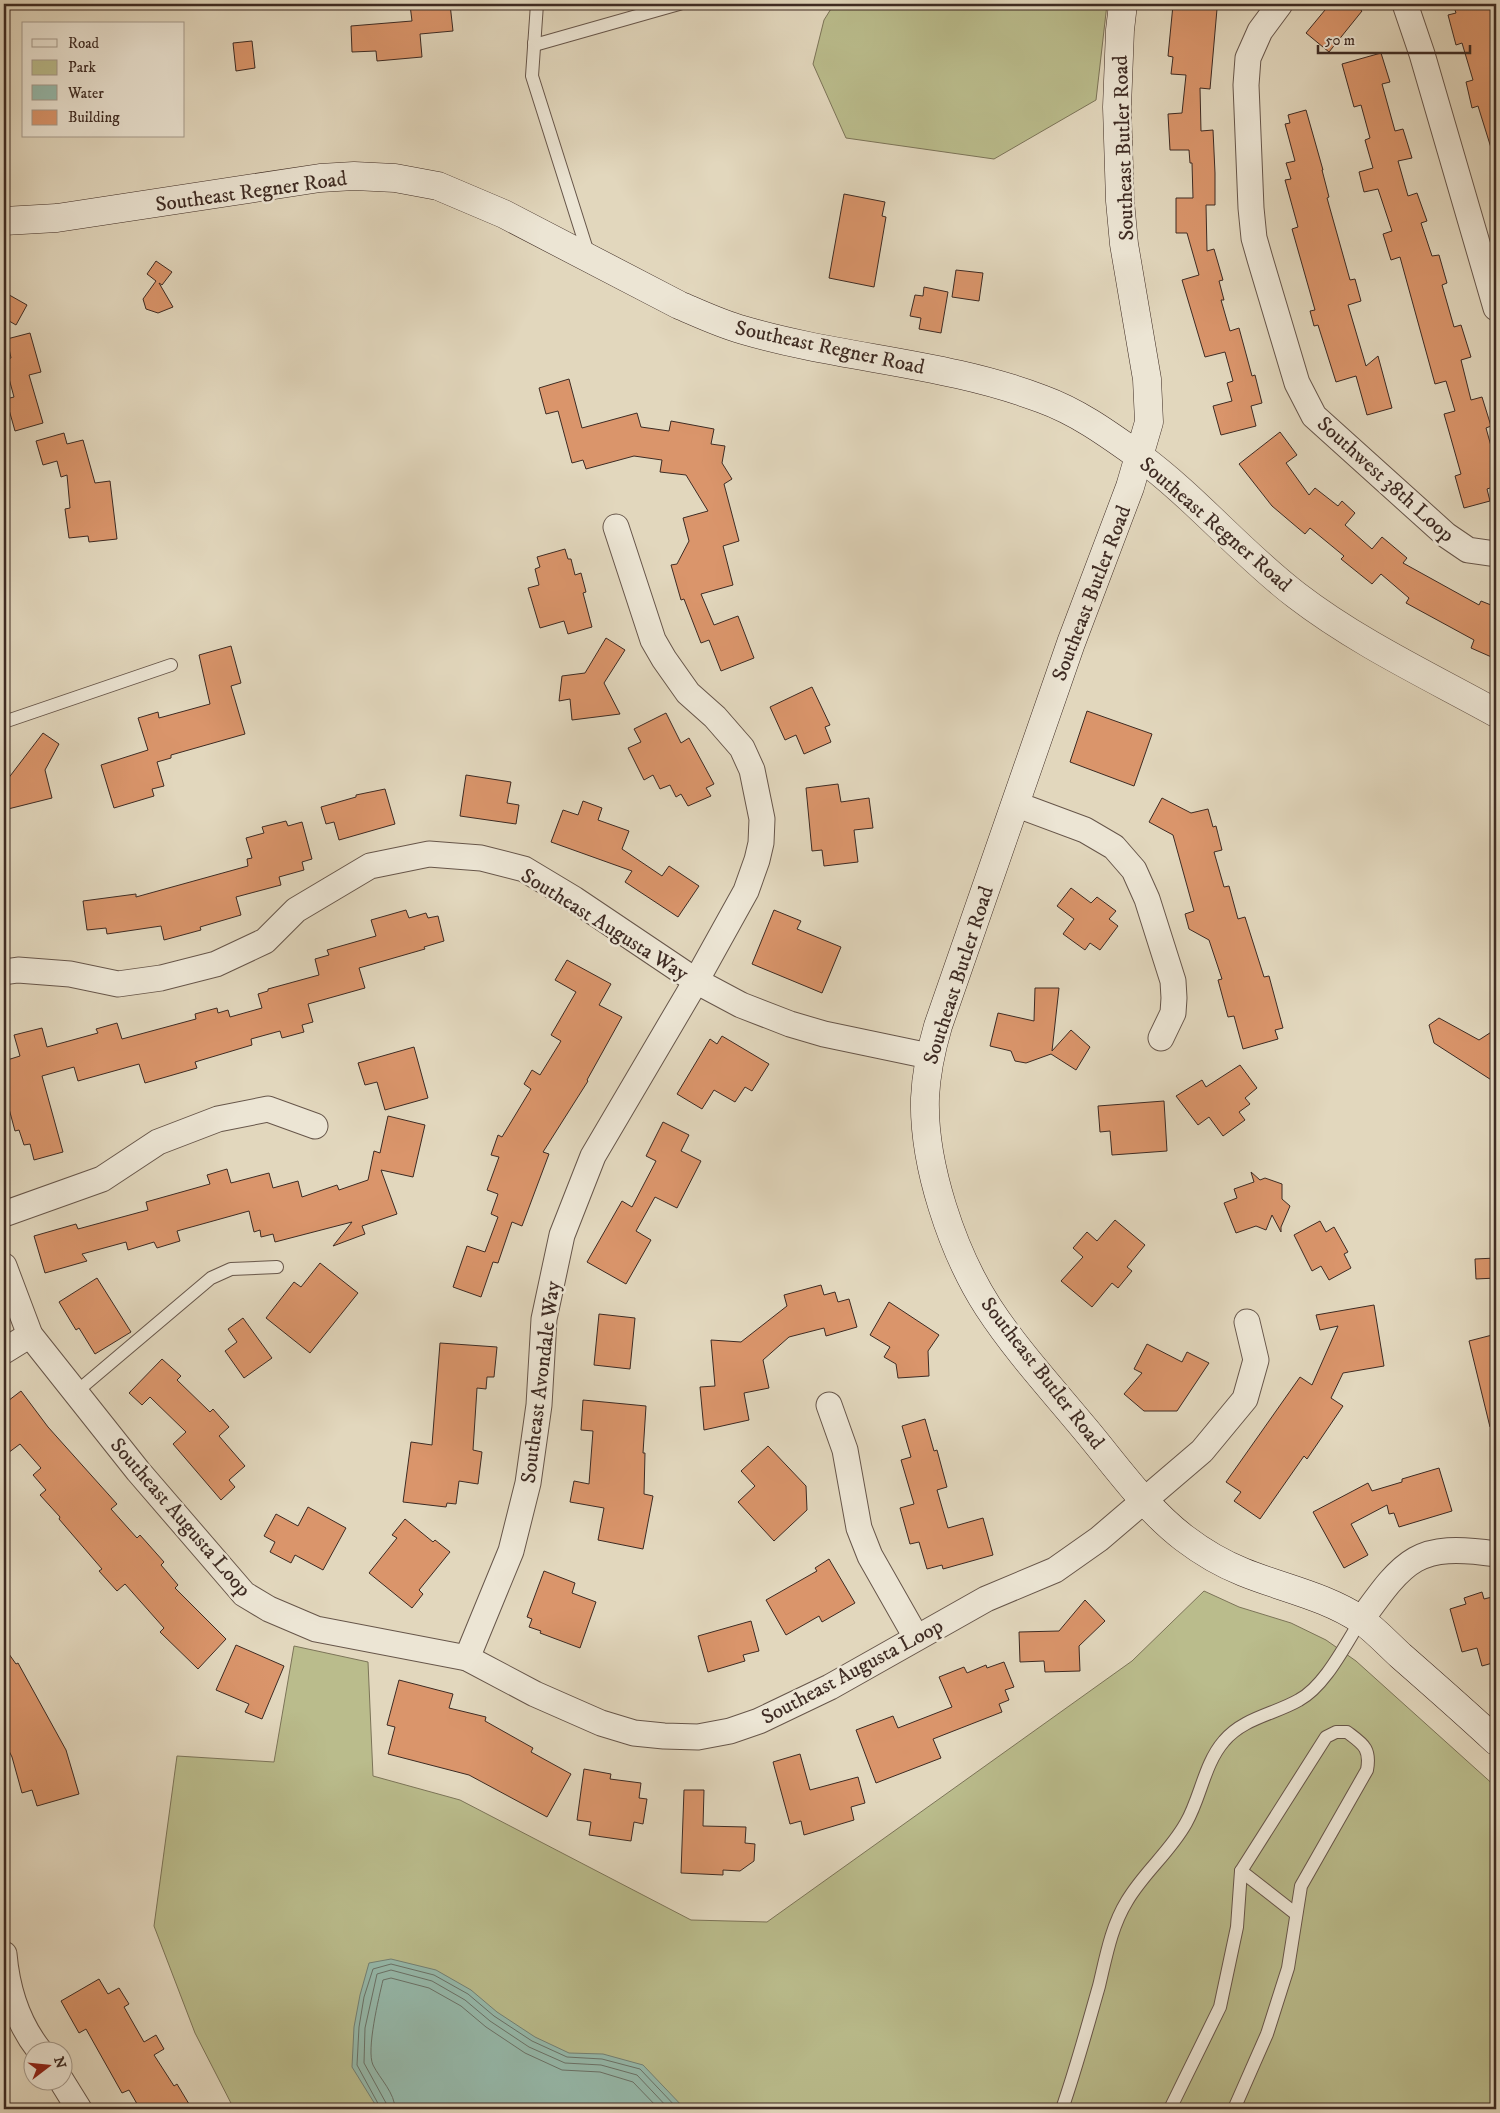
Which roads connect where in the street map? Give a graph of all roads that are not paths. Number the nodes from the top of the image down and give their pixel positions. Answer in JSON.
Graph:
{"nodes":[{"id":1,"x":537,"y":4,"type":"edge"},
{"id":2,"x":679,"y":4,"type":"edge"},
{"id":3,"x":1123,"y":4,"type":"edge"},
{"id":4,"x":1280,"y":4,"type":"edge"},
{"id":5,"x":1405,"y":4,"type":"edge"},
{"id":6,"x":534,"y":43,"type":"junction"},
{"id":7,"x":4,"y":221,"type":"edge"},
{"id":8,"x":589,"y":258,"type":"junction"},
{"id":9,"x":1496,"y":308,"type":"edge"},
{"id":10,"x":1139,"y":456,"type":"junction"},
{"id":11,"x":616,"y":527,"type":"dead end"},
{"id":12,"x":1496,"y":554,"type":"edge"},
{"id":13,"x":171,"y":665,"type":"dead end"},
{"id":14,"x":1496,"y":713,"type":"edge"},
{"id":15,"x":4,"y":722,"type":"edge"},
{"id":16,"x":1015,"y":804,"type":"junction"},
{"id":17,"x":4,"y":972,"type":"edge"},
{"id":18,"x":696,"y":981,"type":"junction"},
{"id":19,"x":1161,"y":1038,"type":"dead end"},
{"id":20,"x":929,"y":1056,"type":"junction"},
{"id":21,"x":315,"y":1126,"type":"dead end"},
{"id":22,"x":4,"y":1214,"type":"edge"},
{"id":23,"x":4,"y":1266,"type":"edge"},
{"id":24,"x":277,"y":1267,"type":"dead end"},
{"id":25,"x":1247,"y":1322,"type":"dead end"},
{"id":26,"x":30,"y":1335,"type":"junction"},
{"id":27,"x":4,"y":1351,"type":"edge"},
{"id":28,"x":75,"y":1393,"type":"junction"},
{"id":29,"x":829,"y":1405,"type":"dead end"},
{"id":30,"x":1145,"y":1500,"type":"junction"},
{"id":31,"x":1496,"y":1554,"type":"edge"},
{"id":32,"x":1361,"y":1620,"type":"junction"},
{"id":33,"x":916,"y":1637,"type":"junction"},
{"id":34,"x":467,"y":1658,"type":"junction"},
{"id":35,"x":1496,"y":1741,"type":"edge"},
{"id":36,"x":1241,"y":1871,"type":"junction"},
{"id":37,"x":1296,"y":1914,"type":"junction"},
{"id":38,"x":4,"y":1954,"type":"edge"},
{"id":39,"x":5,"y":1978,"type":"edge"},
{"id":40,"x":33,"y":2040,"type":"edge"},
{"id":41,"x":67,"y":2090,"type":"edge"},
{"id":42,"x":79,"y":2109,"type":"edge"},
{"id":43,"x":1062,"y":2109,"type":"edge"},
{"id":44,"x":1170,"y":2109,"type":"edge"},
{"id":45,"x":1234,"y":2109,"type":"edge"}],
"edges":[{"from":1,"to":6,"type":"lane"},
{"from":2,"to":6,"type":"lane"},
{"from":3,"to":10,"type":"main road","name":"Southeast Butler Road"},
{"from":4,"to":12,"type":"street","name":"Southwest 38th Loop"},
{"from":5,"to":9,"type":"street"},
{"from":6,"to":8,"type":"lane"},
{"from":7,"to":8,"type":"main road","name":"Southeast Regner Road"},
{"from":8,"to":10,"type":"main road","name":"Southeast Regner Road"},
{"from":10,"to":14,"type":"main road","name":"Southeast Regner Road"},
{"from":10,"to":16,"type":"main road","name":"Southeast Butler Road"},
{"from":11,"to":18,"type":"street","name":"Southeast Avondale Way"},
{"from":13,"to":15,"type":"lane"},
{"from":16,"to":19,"type":"street"},
{"from":16,"to":20,"type":"main road","name":"Southeast Butler Road"},
{"from":17,"to":18,"type":"street","name":"Southeast Augusta Way"},
{"from":18,"to":20,"type":"street","name":"Southeast Augusta Way"},
{"from":18,"to":34,"type":"street","name":"Southeast Avondale Way"},
{"from":20,"to":30,"type":"main road","name":"Southeast Butler Road"},
{"from":21,"to":22,"type":"street"},
{"from":23,"to":26,"type":"street","name":"Southeast Augusta Loop"},
{"from":24,"to":28,"type":"lane"},
{"from":25,"to":30,"type":"street","name":"Southeast Augusta Loop"},
{"from":26,"to":27,"type":"street"},
{"from":26,"to":28,"type":"street","name":"Southeast Augusta Loop"},
{"from":28,"to":34,"type":"street","name":"Southeast Augusta Loop"},
{"from":29,"to":33,"type":"street"},
{"from":30,"to":32,"type":"main road","name":"Southeast Butler Road"},
{"from":30,"to":33,"type":"street","name":"Southeast Augusta Loop"},
{"from":31,"to":32,"type":"street"},
{"from":32,"to":35,"type":"main road","name":"Southeast Butler Road"},
{"from":32,"to":43,"type":"lane"},
{"from":33,"to":34,"type":"street","name":"Southeast Augusta Loop"},
{"from":36,"to":37,"type":"lane"},
{"from":36,"to":37,"type":"lane"},
{"from":36,"to":44,"type":"lane"},
{"from":37,"to":45,"type":"lane"},
{"from":38,"to":39,"type":"street"},
{"from":39,"to":40,"type":"street"},
{"from":41,"to":42,"type":"street"}]}
